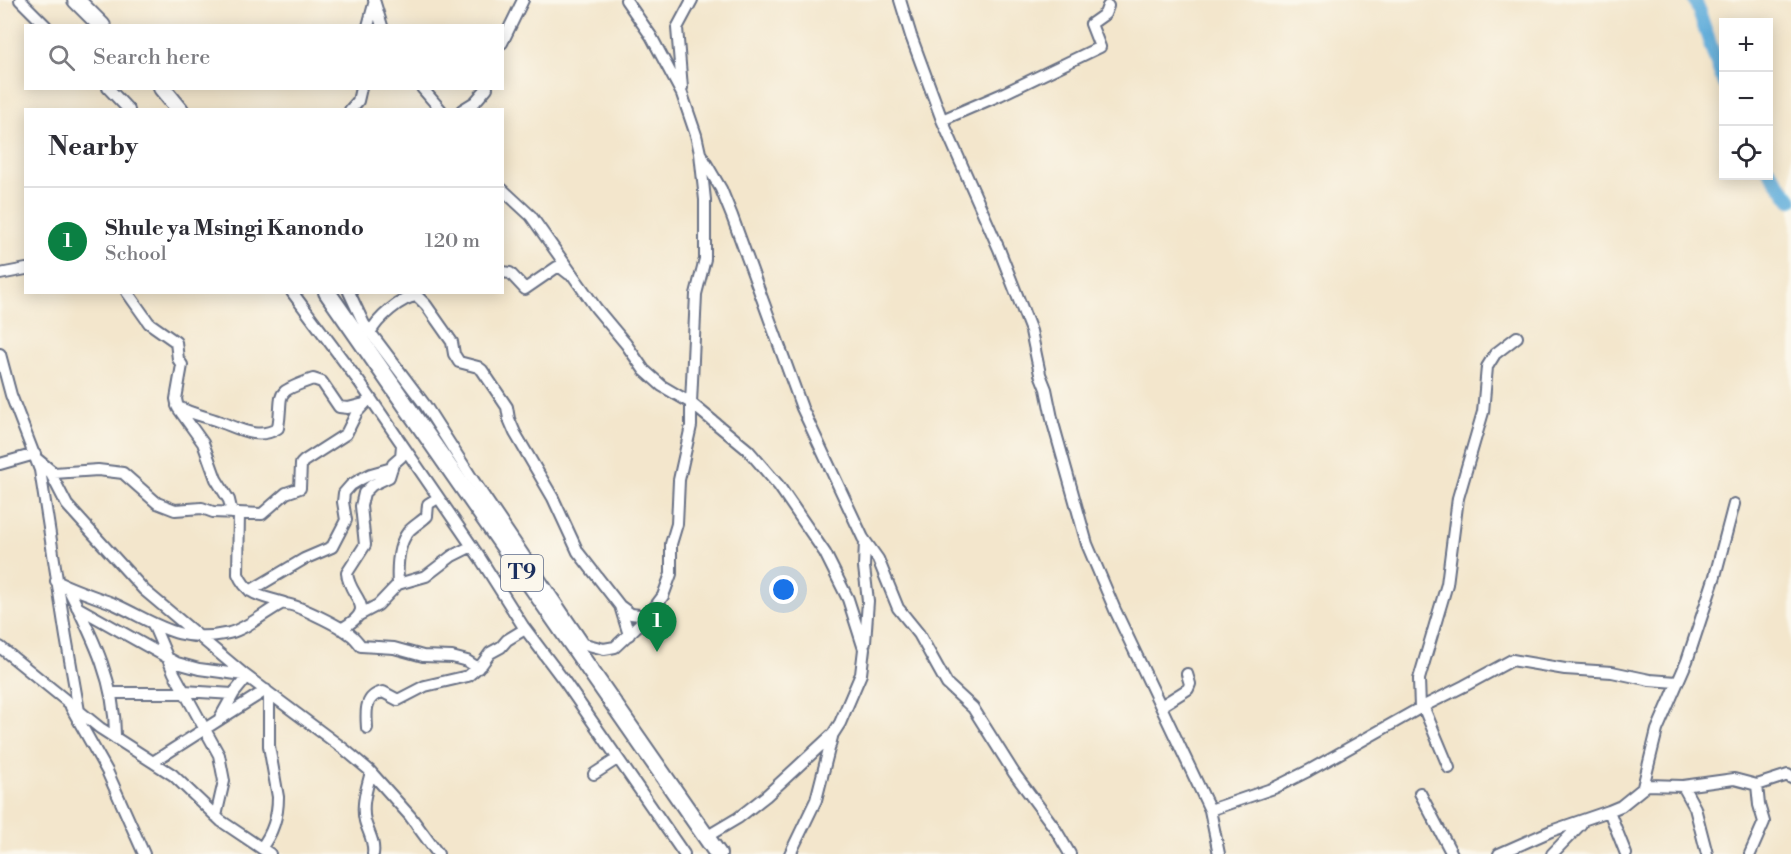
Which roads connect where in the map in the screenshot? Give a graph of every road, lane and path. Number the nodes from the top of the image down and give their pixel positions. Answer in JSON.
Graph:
{"nodes":[{"id":1,"x":20,"y":0,"type":"edge"},
{"id":2,"x":75,"y":0,"type":"edge"},
{"id":3,"x":524,"y":0,"type":"edge"},
{"id":4,"x":626,"y":0,"type":"edge"},
{"id":5,"x":692,"y":0,"type":"edge"},
{"id":6,"x":900,"y":0,"type":"edge"},
{"id":7,"x":374,"y":2,"type":"edge"},
{"id":8,"x":1108,"y":6,"type":"dead end"},
{"id":9,"x":44,"y":24,"type":"edge"},
{"id":10,"x":100,"y":24,"type":"edge"},
{"id":11,"x":368,"y":24,"type":"edge"},
{"id":12,"x":381,"y":24,"type":"edge"},
{"id":13,"x":504,"y":39,"type":"edge"},
{"id":14,"x":110,"y":90,"type":"edge"},
{"id":15,"x":164,"y":90,"type":"edge"},
{"id":16,"x":361,"y":90,"type":"edge"},
{"id":17,"x":424,"y":90,"type":"edge"},
{"id":18,"x":485,"y":90,"type":"edge"},
{"id":19,"x":682,"y":94,"type":"junction"},
{"id":20,"x":127,"y":108,"type":"edge"},
{"id":21,"x":178,"y":108,"type":"edge"},
{"id":22,"x":352,"y":108,"type":"edge"},
{"id":23,"x":439,"y":108,"type":"edge"},
{"id":24,"x":465,"y":108,"type":"edge"},
{"id":25,"x":942,"y":120,"type":"junction"},
{"id":26,"x":700,"y":153,"type":"junction"},
{"id":27,"x":504,"y":191,"type":"edge"},
{"id":28,"x":24,"y":269,"type":"edge"},
{"id":29,"x":504,"y":272,"type":"edge"},
{"id":30,"x":0,"y":274,"type":"edge"},
{"id":31,"x":574,"y":277,"type":"junction"},
{"id":32,"x":128,"y":294,"type":"edge"},
{"id":33,"x":293,"y":294,"type":"edge"},
{"id":34,"x":328,"y":294,"type":"edge"},
{"id":35,"x":350,"y":294,"type":"edge"},
{"id":36,"x":370,"y":333,"type":"junction"},
{"id":37,"x":1517,"y":337,"type":"dead end"},
{"id":38,"x":0,"y":354,"type":"edge"},
{"id":39,"x":367,"y":401,"type":"junction"},
{"id":40,"x":691,"y":403,"type":"junction"},
{"id":41,"x":177,"y":406,"type":"junction"},
{"id":42,"x":402,"y":445,"type":"junction"},
{"id":43,"x":36,"y":457,"type":"junction"},
{"id":44,"x":0,"y":464,"type":"edge"},
{"id":45,"x":392,"y":468,"type":"junction"},
{"id":46,"x":49,"y":471,"type":"junction"},
{"id":47,"x":438,"y":498,"type":"junction"},
{"id":48,"x":1734,"y":504,"type":"dead end"},
{"id":49,"x":235,"y":513,"type":"junction"},
{"id":50,"x":866,"y":541,"type":"junction"},
{"id":51,"x":472,"y":546,"type":"junction"},
{"id":52,"x":56,"y":581,"type":"junction"},
{"id":53,"x":398,"y":584,"type":"junction"},
{"id":54,"x":67,"y":586,"type":"junction"},
{"id":55,"x":250,"y":591,"type":"junction"},
{"id":56,"x":284,"y":603,"type":"junction"},
{"id":57,"x":620,"y":606,"type":"junction"},
{"id":58,"x":78,"y":607,"type":"junction"},
{"id":59,"x":359,"y":615,"type":"junction"},
{"id":60,"x":648,"y":616,"type":"junction"},
{"id":61,"x":153,"y":624,"type":"junction"},
{"id":62,"x":341,"y":629,"type":"junction"},
{"id":63,"x":525,"y":629,"type":"junction"},
{"id":64,"x":629,"y":635,"type":"junction"},
{"id":65,"x":201,"y":637,"type":"junction"},
{"id":66,"x":576,"y":642,"type":"junction"},
{"id":67,"x":0,"y":647,"type":"edge"},
{"id":68,"x":864,"y":650,"type":"junction"},
{"id":69,"x":166,"y":657,"type":"junction"},
{"id":70,"x":478,"y":668,"type":"junction"},
{"id":71,"x":1187,"y":674,"type":"dead end"},
{"id":72,"x":246,"y":676,"type":"junction"},
{"id":73,"x":1677,"y":682,"type":"junction"},
{"id":74,"x":184,"y":692,"type":"junction"},
{"id":75,"x":266,"y":692,"type":"junction"},
{"id":76,"x":111,"y":693,"type":"junction"},
{"id":77,"x":234,"y":693,"type":"junction"},
{"id":78,"x":68,"y":701,"type":"junction"},
{"id":79,"x":1161,"y":706,"type":"junction"},
{"id":80,"x":1422,"y":707,"type":"junction"},
{"id":81,"x":79,"y":711,"type":"junction"},
{"id":82,"x":220,"y":718,"type":"junction"},
{"id":83,"x":205,"y":728,"type":"junction"},
{"id":84,"x":367,"y":728,"type":"dead end"},
{"id":85,"x":833,"y":734,"type":"junction"},
{"id":86,"x":115,"y":738,"type":"junction"},
{"id":87,"x":617,"y":759,"type":"junction"},
{"id":88,"x":153,"y":762,"type":"junction"},
{"id":89,"x":1449,"y":768,"type":"dead end"},
{"id":90,"x":371,"y":772,"type":"junction"},
{"id":91,"x":594,"y":774,"type":"dead end"},
{"id":92,"x":1791,"y":778,"type":"edge"},
{"id":93,"x":1757,"y":785,"type":"junction"},
{"id":94,"x":1683,"y":786,"type":"junction"},
{"id":95,"x":1643,"y":787,"type":"junction"},
{"id":96,"x":1420,"y":793,"type":"dead end"},
{"id":97,"x":1210,"y":810,"type":"junction"},
{"id":98,"x":1609,"y":811,"type":"junction"},
{"id":99,"x":216,"y":816,"type":"junction"},
{"id":100,"x":1584,"y":821,"type":"junction"},
{"id":101,"x":706,"y":837,"type":"junction"},
{"id":102,"x":265,"y":851,"type":"edge"},
{"id":103,"x":680,"y":852,"type":"edge"},
{"id":104,"x":144,"y":854,"type":"edge"},
{"id":105,"x":373,"y":854,"type":"edge"},
{"id":106,"x":438,"y":854,"type":"edge"},
{"id":107,"x":718,"y":854,"type":"edge"},
{"id":108,"x":790,"y":854,"type":"edge"},
{"id":109,"x":1070,"y":854,"type":"edge"},
{"id":110,"x":1219,"y":854,"type":"edge"},
{"id":111,"x":1452,"y":854,"type":"edge"},
{"id":112,"x":1499,"y":854,"type":"edge"},
{"id":113,"x":1552,"y":854,"type":"edge"},
{"id":114,"x":1626,"y":854,"type":"edge"},
{"id":115,"x":1707,"y":854,"type":"edge"},
{"id":116,"x":1750,"y":854,"type":"edge"}],
"edges":[{"from":1,"to":9,"type":"street"},
{"from":2,"to":10,"type":"highway"},
{"from":3,"to":13,"type":"street"},
{"from":4,"to":19,"type":"street"},
{"from":5,"to":19,"type":"street"},
{"from":6,"to":25,"type":"street"},
{"from":7,"to":11,"type":"street"},
{"from":7,"to":12,"type":"street"},
{"from":8,"to":25,"type":"street"},
{"from":14,"to":20,"type":"street"},
{"from":15,"to":21,"type":"highway"},
{"from":16,"to":22,"type":"street"},
{"from":17,"to":23,"type":"street"},
{"from":18,"to":24,"type":"street"},
{"from":19,"to":26,"type":"street"},
{"from":25,"to":79,"type":"street"},
{"from":26,"to":40,"type":"street"},
{"from":26,"to":50,"type":"street"},
{"from":27,"to":31,"type":"street"},
{"from":28,"to":30,"type":"street"},
{"from":29,"to":31,"type":"street"},
{"from":31,"to":40,"type":"street"},
{"from":32,"to":41,"type":"street"},
{"from":33,"to":39,"type":"street"},
{"from":34,"to":66,"type":"highway","number":"T9"},
{"from":35,"to":36,"type":"street"},
{"from":36,"to":57,"type":"street"},
{"from":36,"to":66,"type":"street"},
{"from":37,"to":80,"type":"street"},
{"from":38,"to":43,"type":"street"},
{"from":39,"to":41,"type":"street"},
{"from":39,"to":42,"type":"street"},
{"from":39,"to":49,"type":"street"},
{"from":40,"to":60,"type":"street"},
{"from":40,"to":68,"type":"street"},
{"from":41,"to":49,"type":"street"},
{"from":42,"to":45,"type":"street"},
{"from":42,"to":47,"type":"street"},
{"from":43,"to":44,"type":"street"},
{"from":43,"to":46,"type":"street"},
{"from":43,"to":52,"type":"street"},
{"from":45,"to":55,"type":"street"},
{"from":45,"to":59,"type":"street"},
{"from":46,"to":49,"type":"street"},
{"from":46,"to":65,"type":"street"},
{"from":47,"to":51,"type":"street"},
{"from":47,"to":53,"type":"street"},
{"from":48,"to":73,"type":"street"},
{"from":49,"to":55,"type":"street"},
{"from":50,"to":68,"type":"street"},
{"from":50,"to":109,"type":"street"},
{"from":51,"to":53,"type":"street"},
{"from":51,"to":63,"type":"street"},
{"from":52,"to":54,"type":"street"},
{"from":52,"to":81,"type":"street"},
{"from":53,"to":59,"type":"street"},
{"from":54,"to":58,"type":"street"},
{"from":54,"to":61,"type":"street"},
{"from":55,"to":56,"type":"street"},
{"from":56,"to":62,"type":"street"},
{"from":56,"to":65,"type":"street"},
{"from":57,"to":60,"type":"street"},
{"from":57,"to":64,"type":"street"},
{"from":58,"to":69,"type":"street"},
{"from":58,"to":76,"type":"street"},
{"from":59,"to":62,"type":"street"},
{"from":60,"to":64,"type":"street"},
{"from":61,"to":65,"type":"street"},
{"from":61,"to":69,"type":"street"},
{"from":62,"to":70,"type":"street"},
{"from":63,"to":70,"type":"street"},
{"from":63,"to":87,"type":"street"},
{"from":64,"to":66,"type":"street"},
{"from":65,"to":72,"type":"street"},
{"from":66,"to":101,"type":"highway","number":"T9"},
{"from":67,"to":78,"type":"street"},
{"from":68,"to":85,"type":"street"},
{"from":69,"to":72,"type":"street"},
{"from":69,"to":74,"type":"street"},
{"from":70,"to":84,"type":"street"},
{"from":71,"to":79,"type":"street"},
{"from":72,"to":75,"type":"street"},
{"from":72,"to":77,"type":"street"},
{"from":73,"to":80,"type":"street"},
{"from":73,"to":95,"type":"street"},
{"from":74,"to":76,"type":"street"},
{"from":74,"to":77,"type":"street"},
{"from":74,"to":83,"type":"street"},
{"from":75,"to":77,"type":"street"},
{"from":75,"to":82,"type":"street"},
{"from":75,"to":90,"type":"street"},
{"from":75,"to":102,"type":"street"},
{"from":76,"to":86,"type":"street"},
{"from":77,"to":82,"type":"street"},
{"from":78,"to":81,"type":"street"},
{"from":78,"to":104,"type":"street"},
{"from":79,"to":97,"type":"street"},
{"from":80,"to":89,"type":"street"},
{"from":80,"to":97,"type":"street"},
{"from":81,"to":86,"type":"street"},
{"from":82,"to":83,"type":"street"},
{"from":83,"to":88,"type":"street"},
{"from":83,"to":99,"type":"street"},
{"from":85,"to":101,"type":"street"},
{"from":85,"to":108,"type":"street"},
{"from":86,"to":88,"type":"street"},
{"from":87,"to":91,"type":"street"},
{"from":87,"to":103,"type":"street"},
{"from":88,"to":99,"type":"street"},
{"from":90,"to":105,"type":"street"},
{"from":90,"to":106,"type":"street"},
{"from":92,"to":93,"type":"street"},
{"from":93,"to":94,"type":"street"},
{"from":93,"to":116,"type":"street"},
{"from":94,"to":95,"type":"street"},
{"from":94,"to":115,"type":"street"},
{"from":95,"to":98,"type":"street"},
{"from":96,"to":111,"type":"street"},
{"from":97,"to":110,"type":"street"},
{"from":98,"to":100,"type":"street"},
{"from":98,"to":114,"type":"street"},
{"from":99,"to":102,"type":"street"},
{"from":100,"to":112,"type":"street"},
{"from":100,"to":113,"type":"street"},
{"from":101,"to":107,"type":"highway","number":"T9"}]}
